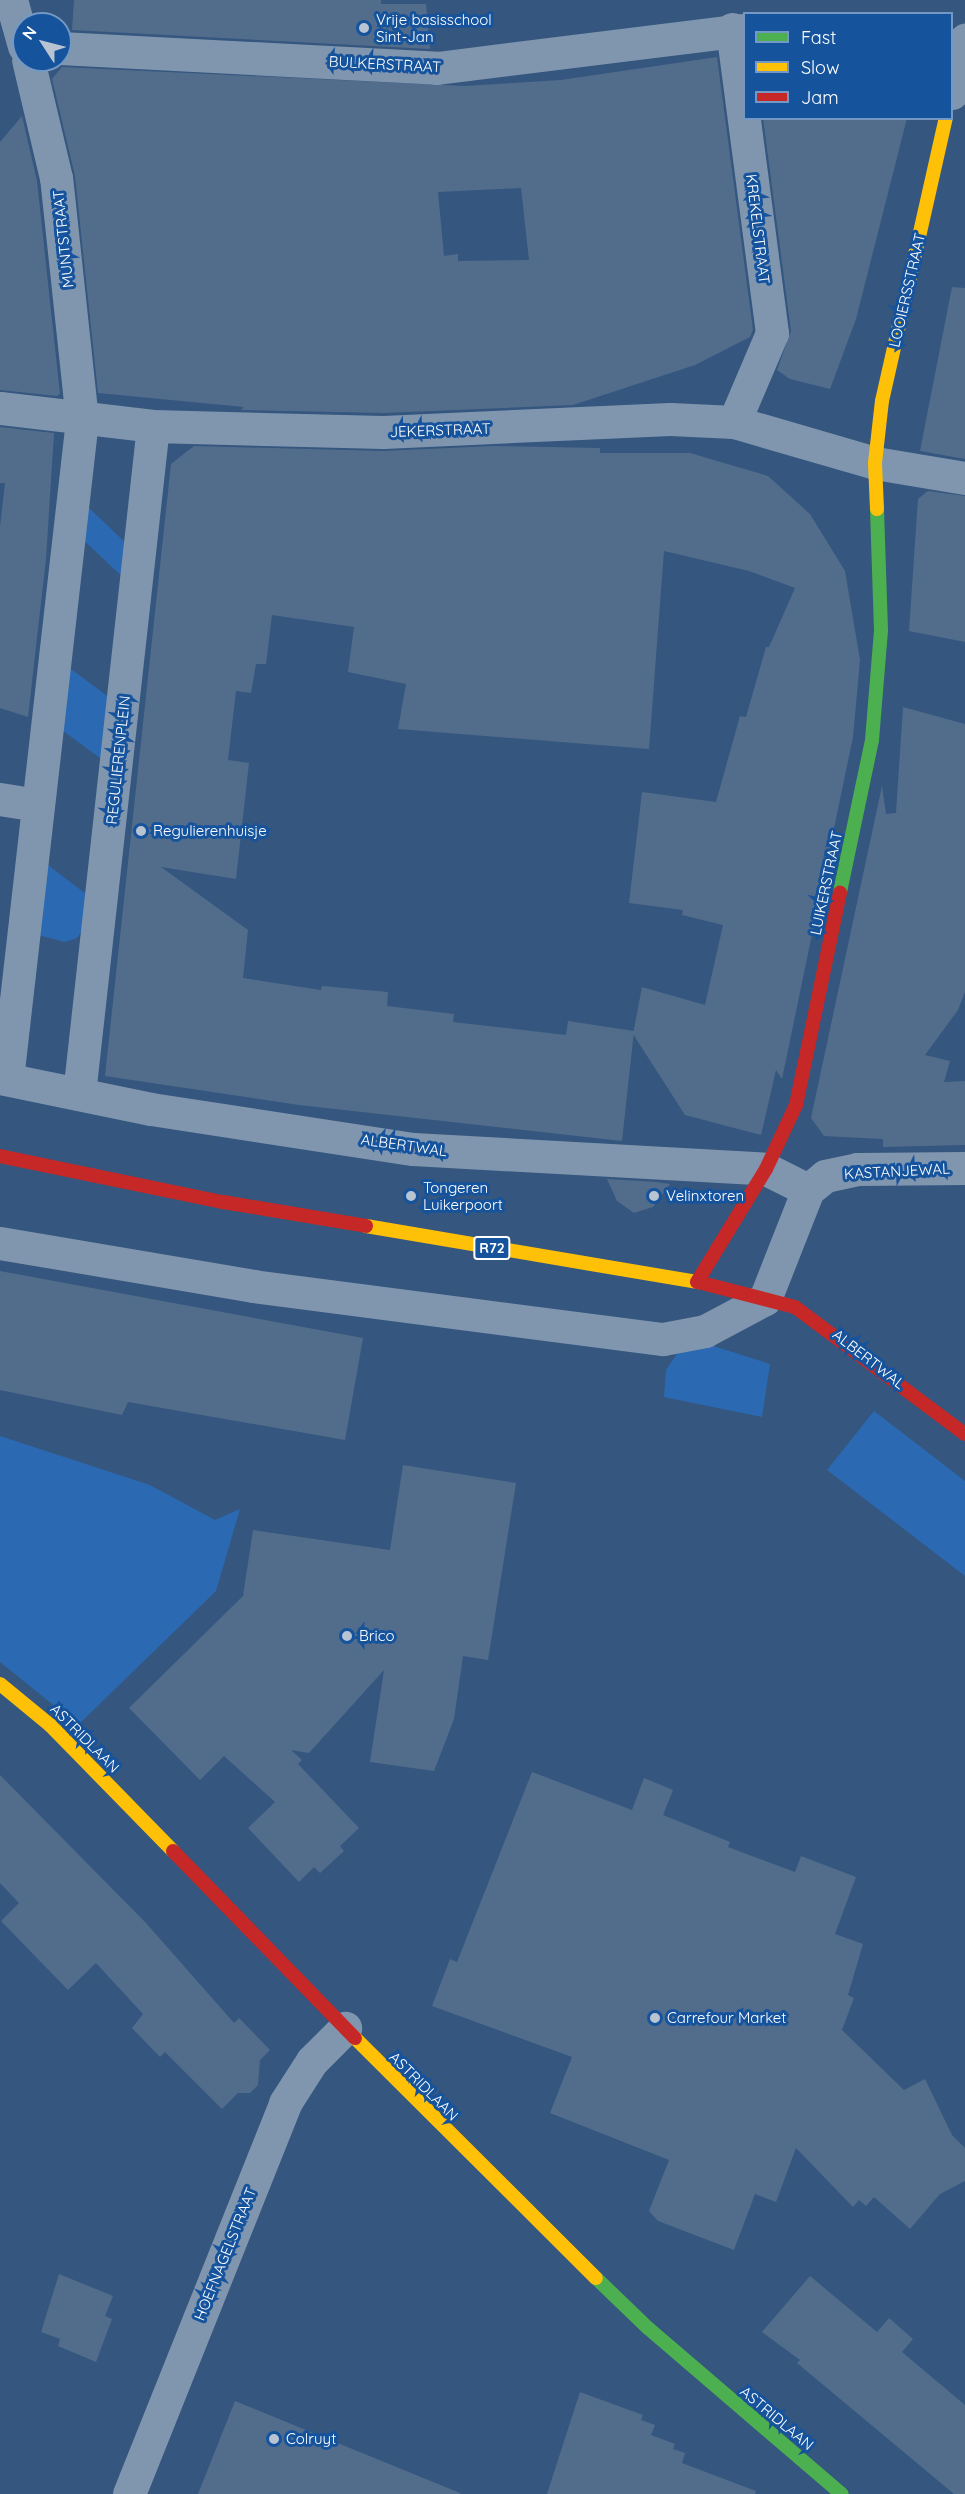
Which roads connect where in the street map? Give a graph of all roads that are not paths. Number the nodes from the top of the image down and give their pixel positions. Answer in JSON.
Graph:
{"nodes":[{"id":1,"x":738,"y":29,"type":"edge"},
{"id":2,"x":72,"y":49,"type":"edge"},
{"id":3,"x":959,"y":50,"type":"edge"},
{"id":4,"x":31,"y":72,"type":"edge"},
{"id":5,"x":743,"y":74,"type":"edge"},
{"id":6,"x":953,"y":82,"type":"edge"},
{"id":7,"x":748,"y":120,"type":"edge"},
{"id":8,"x":946,"y":120,"type":"edge"},
{"id":9,"x":0,"y":408,"type":"edge"},
{"id":10,"x":82,"y":420,"type":"junction"},
{"id":11,"x":734,"y":422,"type":"junction"},
{"id":12,"x":153,"y":426,"type":"junction"},
{"id":13,"x":875,"y":463,"type":"junction"},
{"id":14,"x":965,"y":478,"type":"edge"},
{"id":15,"x":0,"y":799,"type":"edge"},
{"id":16,"x":38,"y":805,"type":"junction"},
{"id":17,"x":3,"y":1079,"type":"edge"},
{"id":18,"x":79,"y":1094,"type":"junction"},
{"id":19,"x":0,"y":1156,"type":"edge"},
{"id":20,"x":965,"y":1168,"type":"edge"},
{"id":21,"x":766,"y":1169,"type":"junction"},
{"id":22,"x":808,"y":1190,"type":"junction"},
{"id":23,"x":0,"y":1243,"type":"edge"},
{"id":24,"x":697,"y":1282,"type":"junction"},
{"id":25,"x":765,"y":1299,"type":"junction"},
{"id":26,"x":965,"y":1434,"type":"edge"},
{"id":27,"x":0,"y":1683,"type":"edge"},
{"id":28,"x":345,"y":2028,"type":"junction"},
{"id":29,"x":129,"y":2494,"type":"edge"},
{"id":30,"x":842,"y":2494,"type":"edge"}],
"edges":[{"from":1,"to":2,"type":"street","name":"BULKERSTRAAT"},
{"from":1,"to":5,"type":"street","name":"KREKELSTRAAT"},
{"from":3,"to":6,"type":"street"},
{"from":4,"to":10,"type":"street","name":"MUNTSTRAAT"},
{"from":7,"to":11,"type":"street","name":"KREKELSTRAAT"},
{"from":8,"to":13,"type":"street","name":"LOOIERSSTRAAT"},
{"from":9,"to":10,"type":"street","name":"JEKERSTRAAT"},
{"from":10,"to":12,"type":"street","name":"JEKERSTRAAT"},
{"from":10,"to":16,"type":"street"},
{"from":11,"to":12,"type":"street","name":"JEKERSTRAAT"},
{"from":11,"to":13,"type":"street","name":"JEKERSTRAAT"},
{"from":12,"to":18,"type":"street","name":"REGULIERENPLEIN"},
{"from":13,"to":14,"type":"street","name":"JEKERSTRAAT"},
{"from":13,"to":21,"type":"street","name":"LUIKERSTRAAT"},
{"from":15,"to":16,"type":"street"},
{"from":16,"to":17,"type":"street"},
{"from":17,"to":18,"type":"street","name":"ALBERTWAL"},
{"from":18,"to":21,"type":"street","name":"ALBERTWAL"},
{"from":19,"to":24,"type":"street","name":"ALBERTWAL","number":"R72"},
{"from":20,"to":22,"type":"street","name":"KASTANJEWAL"},
{"from":21,"to":22,"type":"street","name":"ALBERTWAL"},
{"from":21,"to":24,"type":"street","name":"LUIKERSTRAAT"},
{"from":22,"to":25,"type":"street"},
{"from":23,"to":25,"type":"street"},
{"from":24,"to":25,"type":"street","name":"ALBERTWAL","number":"R72"},
{"from":25,"to":26,"type":"street","name":"ALBERTWAL","number":"R72"},
{"from":27,"to":28,"type":"street","name":"ASTRIDLAAN"},
{"from":28,"to":29,"type":"street","name":"HOEFNAGELSTRAAT"},
{"from":28,"to":30,"type":"street","name":"ASTRIDLAAN"}]}
